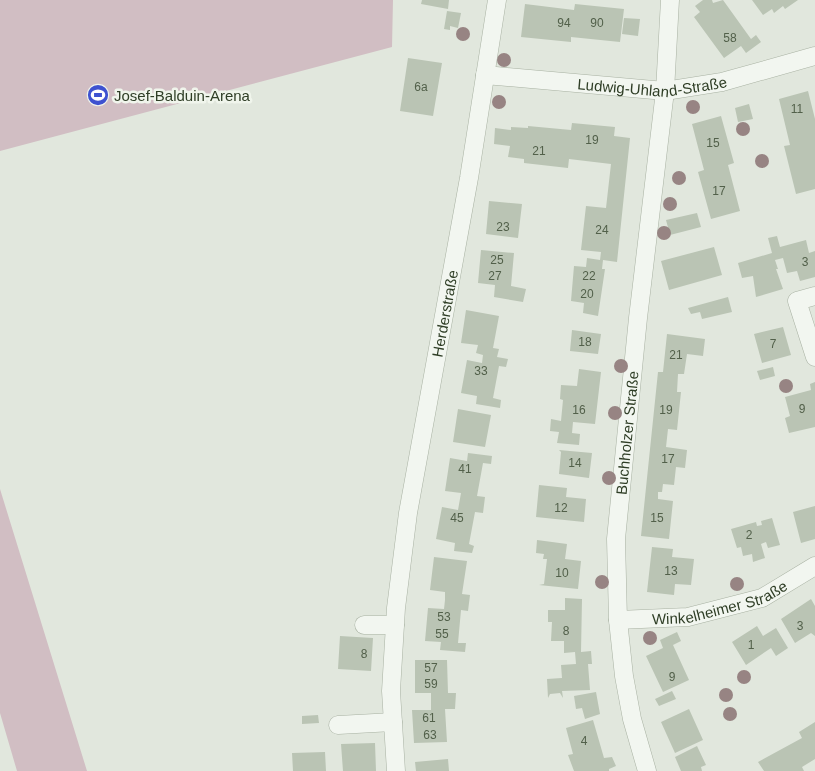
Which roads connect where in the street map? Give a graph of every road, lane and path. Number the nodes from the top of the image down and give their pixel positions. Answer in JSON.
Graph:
{"nodes":[{"id":1,"x":497,"y":0,"type":"edge"},
{"id":2,"x":670,"y":0,"type":"edge"},
{"id":3,"x":815,"y":56,"type":"edge"},
{"id":4,"x":485,"y":75,"type":"junction"},
{"id":5,"x":665,"y":92,"type":"junction"},
{"id":6,"x":815,"y":296,"type":"edge"},
{"id":7,"x":815,"y":357,"type":"edge"},
{"id":8,"x":815,"y":566,"type":"edge"},
{"id":9,"x":618,"y":620,"type":"junction"},
{"id":10,"x":364,"y":625,"type":"dead end"},
{"id":11,"x":395,"y":626,"type":"junction"},
{"id":12,"x":393,"y":722,"type":"junction"},
{"id":13,"x":338,"y":725,"type":"dead end"},
{"id":14,"x":396,"y":771,"type":"edge"},
{"id":15,"x":647,"y":771,"type":"edge"}],
"edges":[{"from":1,"to":4,"type":"street","name":"Herderstraße"},
{"from":2,"to":5,"type":"street","name":"Buchholzer Straße"},
{"from":3,"to":5,"type":"street","name":"Ludwig-Uhland-Straße"},
{"from":4,"to":5,"type":"street","name":"Ludwig-Uhland-Straße"},
{"from":4,"to":11,"type":"street","name":"Herderstraße"},
{"from":5,"to":9,"type":"street","name":"Buchholzer Straße"},
{"from":6,"to":7,"type":"street"},
{"from":8,"to":9,"type":"street","name":"Winkelheimer Straße"},
{"from":9,"to":15,"type":"street","name":"Buchholzer Straße"},
{"from":10,"to":11,"type":"street"},
{"from":11,"to":12,"type":"street","name":"Herderstraße"},
{"from":12,"to":13,"type":"street"},
{"from":12,"to":14,"type":"street","name":"Herderstraße"}]}
